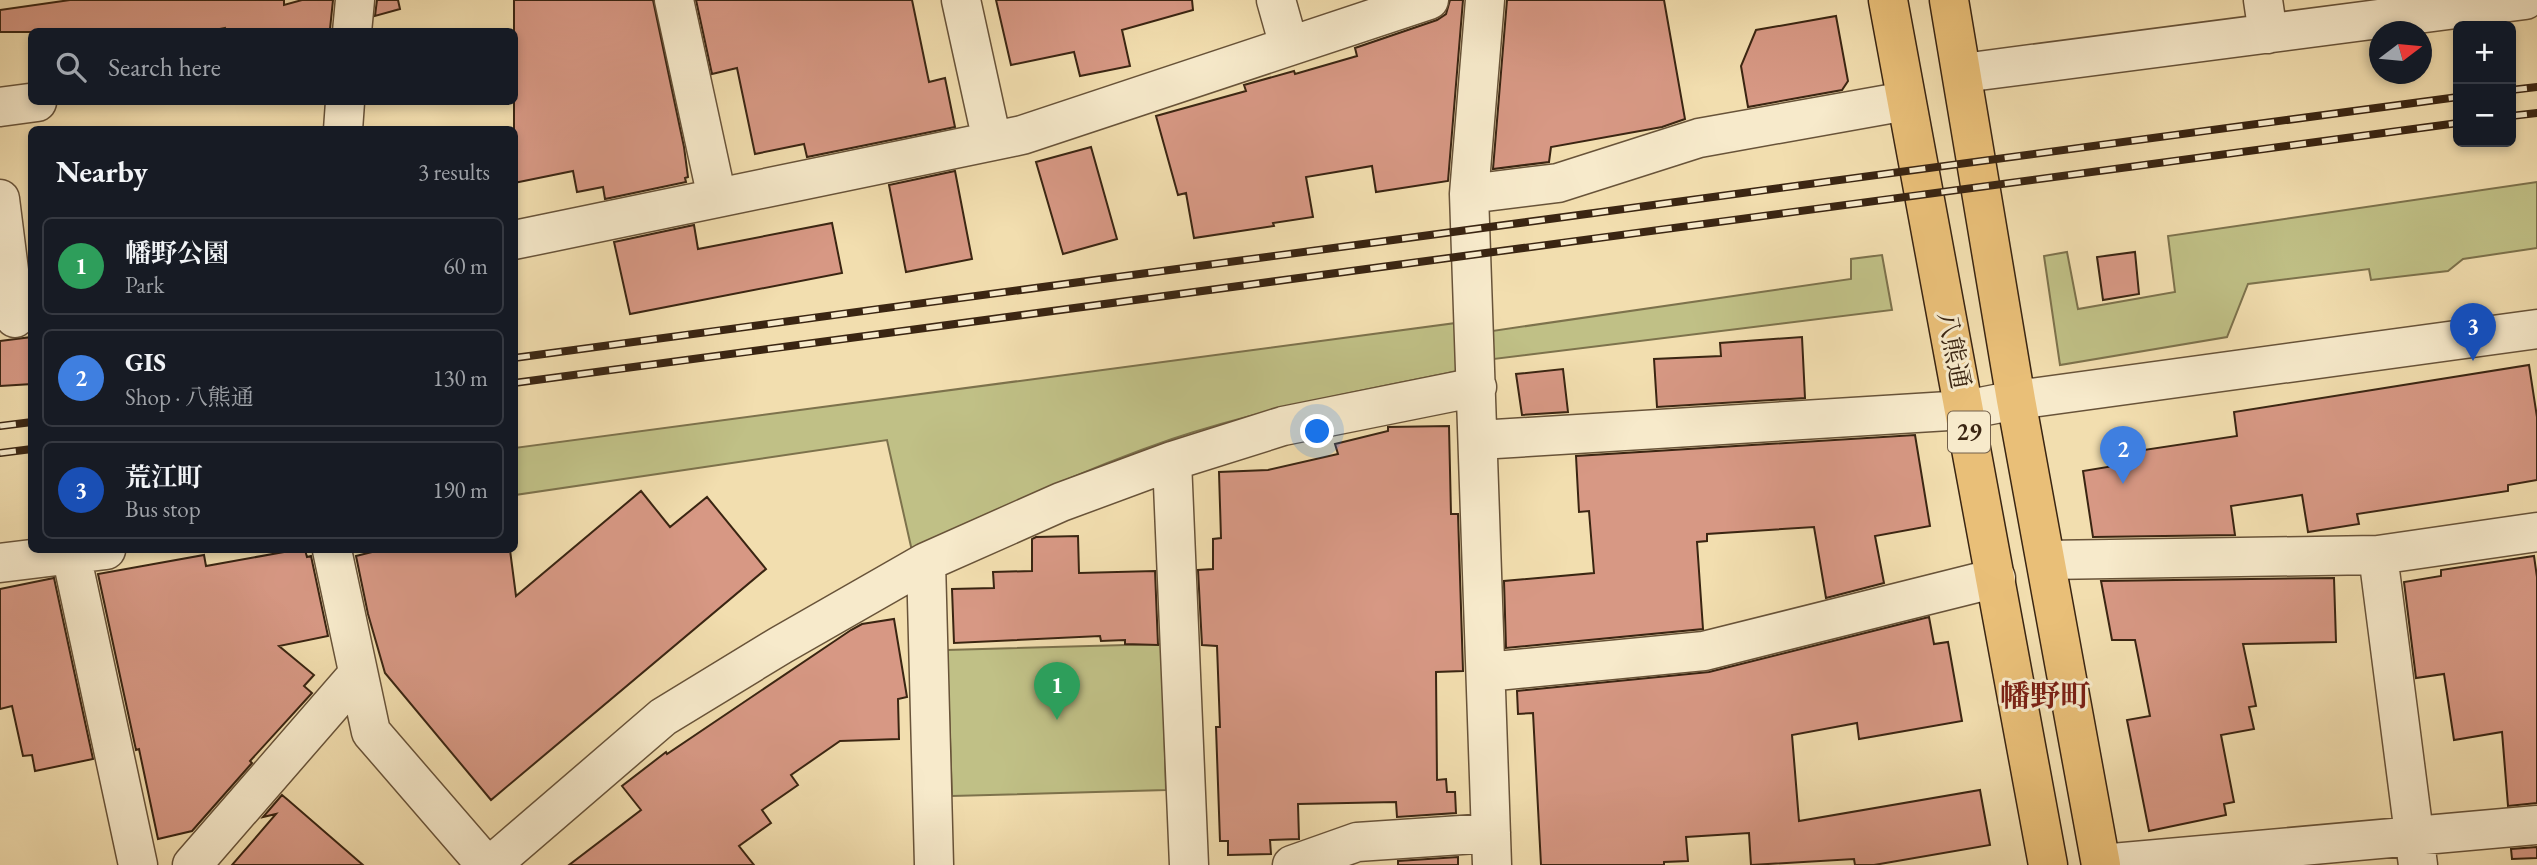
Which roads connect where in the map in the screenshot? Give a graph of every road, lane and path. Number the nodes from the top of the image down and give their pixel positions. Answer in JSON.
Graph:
{"nodes":[{"id":1,"x":355,"y":0,"type":"edge"},
{"id":2,"x":674,"y":0,"type":"edge"},
{"id":3,"x":961,"y":0,"type":"edge"},
{"id":4,"x":1276,"y":0,"type":"edge"},
{"id":5,"x":1429,"y":0,"type":"edge"},
{"id":6,"x":1485,"y":0,"type":"edge"},
{"id":7,"x":1888,"y":0,"type":"edge"},
{"id":8,"x":1949,"y":0,"type":"edge"},
{"id":9,"x":2519,"y":0,"type":"edge"},
{"id":10,"x":2265,"y":17,"type":"edge"},
{"id":11,"x":352,"y":28,"type":"edge"},
{"id":12,"x":1289,"y":46,"type":"junction"},
{"id":13,"x":1962,"y":72,"type":"junction"},
{"id":14,"x":1906,"y":101,"type":"junction"},
{"id":15,"x":345,"y":105,"type":"edge"},
{"id":16,"x":343,"y":126,"type":"edge"},
{"id":17,"x":992,"y":141,"type":"junction"},
{"id":18,"x":1469,"y":194,"type":"junction"},
{"id":19,"x":717,"y":198,"type":"junction"},
{"id":20,"x":0,"y":199,"type":"edge"},
{"id":21,"x":518,"y":239,"type":"edge"},
{"id":22,"x":16,"y":318,"type":"edge"},
{"id":23,"x":2537,"y":329,"type":"edge"},
{"id":24,"x":1477,"y":387,"type":"junction"},
{"id":25,"x":2017,"y":400,"type":"junction"},
{"id":26,"x":1965,"y":410,"type":"junction"},
{"id":27,"x":1479,"y":440,"type":"junction"},
{"id":28,"x":1172,"y":461,"type":"junction"},
{"id":29,"x":2537,"y":532,"type":"edge"},
{"id":30,"x":80,"y":553,"type":"edge"},
{"id":31,"x":88,"y":553,"type":"edge"},
{"id":32,"x":333,"y":553,"type":"edge"},
{"id":33,"x":2378,"y":555,"type":"junction"},
{"id":34,"x":2046,"y":560,"type":"junction"},
{"id":35,"x":926,"y":562,"type":"junction"},
{"id":36,"x":0,"y":563,"type":"edge"},
{"id":37,"x":1996,"y":578,"type":"junction"},
{"id":38,"x":1486,"y":672,"type":"junction"},
{"id":39,"x":358,"y":674,"type":"junction"},
{"id":40,"x":2537,"y":825,"type":"edge"},
{"id":41,"x":1492,"y":849,"type":"edge"},
{"id":42,"x":2416,"y":850,"type":"edge"},
{"id":43,"x":2101,"y":864,"type":"edge"},
{"id":44,"x":138,"y":865,"type":"edge"},
{"id":45,"x":192,"y":865,"type":"edge"},
{"id":46,"x":489,"y":865,"type":"edge"},
{"id":47,"x":934,"y":865,"type":"edge"},
{"id":48,"x":1189,"y":865,"type":"edge"},
{"id":49,"x":1292,"y":865,"type":"edge"},
{"id":50,"x":2048,"y":865,"type":"edge"}],
"edges":[{"from":1,"to":11,"type":"street"},
{"from":2,"to":19,"type":"street"},
{"from":3,"to":17,"type":"street"},
{"from":4,"to":12,"type":"street"},
{"from":5,"to":12,"type":"street"},
{"from":6,"to":18,"type":"street"},
{"from":7,"to":14,"type":"main road","name":"八熊通","number":"29"},
{"from":8,"to":13,"type":"main road","name":"八熊通","number":"29"},
{"from":9,"to":10,"type":"street"},
{"from":10,"to":13,"type":"street"},
{"from":12,"to":17,"type":"street"},
{"from":13,"to":25,"type":"main road","name":"八熊通","number":"29"},
{"from":14,"to":18,"type":"street"},
{"from":14,"to":26,"type":"main road","name":"八熊通","number":"29"},
{"from":15,"to":16,"type":"street"},
{"from":17,"to":19,"type":"street"},
{"from":18,"to":24,"type":"street"},
{"from":19,"to":21,"type":"street"},
{"from":20,"to":22,"type":"street"},
{"from":23,"to":25,"type":"street"},
{"from":24,"to":27,"type":"street"},
{"from":24,"to":28,"type":"street"},
{"from":25,"to":26,"type":"street"},
{"from":25,"to":34,"type":"main road","name":"八熊通","number":"29"},
{"from":26,"to":27,"type":"street"},
{"from":26,"to":37,"type":"main road","name":"八熊通","number":"29"},
{"from":27,"to":38,"type":"street"},
{"from":28,"to":35,"type":"street"},
{"from":28,"to":48,"type":"street"},
{"from":29,"to":33,"type":"street"},
{"from":30,"to":36,"type":"street"},
{"from":31,"to":44,"type":"street"},
{"from":32,"to":39,"type":"street"},
{"from":33,"to":34,"type":"street"},
{"from":33,"to":42,"type":"street"},
{"from":34,"to":43,"type":"main road","name":"八熊通","number":"29"},
{"from":35,"to":46,"type":"street"},
{"from":35,"to":47,"type":"street"},
{"from":37,"to":38,"type":"street"},
{"from":37,"to":50,"type":"main road","name":"八熊通","number":"29"},
{"from":38,"to":41,"type":"street"},
{"from":39,"to":45,"type":"street"},
{"from":39,"to":46,"type":"street"},
{"from":40,"to":42,"type":"street"},
{"from":41,"to":49,"type":"street"},
{"from":42,"to":43,"type":"street"}]}
